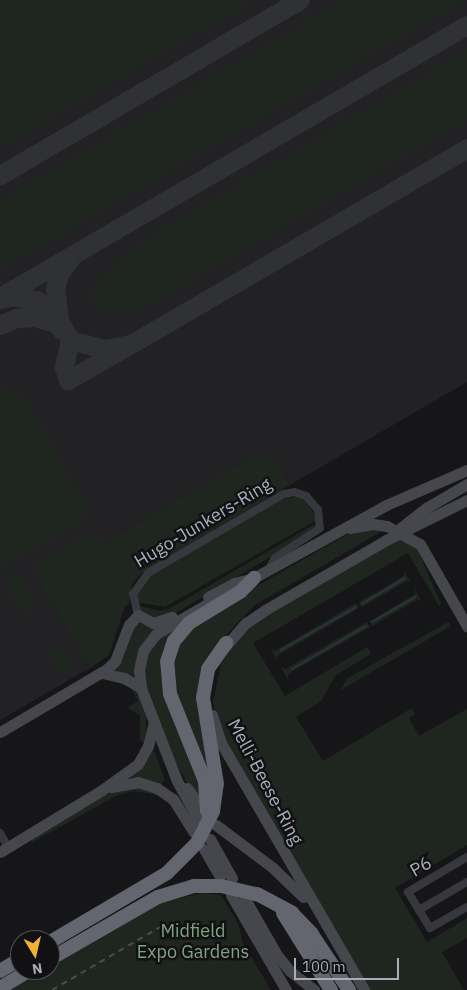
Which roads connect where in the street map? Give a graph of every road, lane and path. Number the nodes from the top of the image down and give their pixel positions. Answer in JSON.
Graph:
{"nodes":[{"id":1,"x":467,"y":470,"type":"edge"},
{"id":2,"x":467,"y":484,"type":"edge"},
{"id":3,"x":467,"y":500,"type":"edge"},
{"id":4,"x":386,"y":540,"type":"junction"},
{"id":5,"x":269,"y":569,"type":"junction"},
{"id":6,"x":254,"y":578,"type":"junction"},
{"id":7,"x":138,"y":615,"type":"junction"},
{"id":8,"x":467,"y":626,"type":"edge"},
{"id":9,"x":226,"y":643,"type":"junction"},
{"id":10,"x":102,"y":673,"type":"junction"},
{"id":11,"x":141,"y":688,"type":"junction"},
{"id":12,"x":154,"y":722,"type":"junction"},
{"id":13,"x":0,"y":732,"type":"edge"},
{"id":14,"x":160,"y":735,"type":"junction"},
{"id":15,"x":102,"y":790,"type":"junction"},
{"id":16,"x":211,"y":795,"type":"junction"},
{"id":17,"x":202,"y":809,"type":"dead end"},
{"id":18,"x":205,"y":832,"type":"junction"},
{"id":19,"x":0,"y":833,"type":"edge"},
{"id":20,"x":4,"y":849,"type":"edge"},
{"id":21,"x":467,"y":857,"type":"edge"},
{"id":22,"x":226,"y":878,"type":"dead end"},
{"id":23,"x":467,"y":882,"type":"edge"},
{"id":24,"x":231,"y":895,"type":"dead end"},
{"id":25,"x":245,"y":899,"type":"dead end"},
{"id":26,"x":274,"y":903,"type":"junction"},
{"id":27,"x":467,"y":907,"type":"edge"},
{"id":28,"x":420,"y":910,"type":"junction"},
{"id":29,"x":324,"y":924,"type":"junction"},
{"id":30,"x":60,"y":936,"type":"edge"},
{"id":31,"x":60,"y":953,"type":"edge"},
{"id":32,"x":13,"y":980,"type":"edge"},
{"id":33,"x":0,"y":988,"type":"edge"},
{"id":34,"x":286,"y":990,"type":"edge"},
{"id":35,"x":314,"y":990,"type":"edge"},
{"id":36,"x":331,"y":990,"type":"edge"},
{"id":37,"x":349,"y":990,"type":"edge"},
{"id":38,"x":364,"y":990,"type":"edge"}],
"edges":[{"from":1,"to":5,"type":"street","name":"Hugo-Junkers-Ring"},
{"from":2,"to":4,"type":"street","name":"Melli-Beese-Ring"},
{"from":3,"to":4,"type":"street","name":"Melli-Beese-Ring"},
{"from":4,"to":9,"type":"street","name":"Melli-Beese-Ring"},
{"from":5,"to":6,"type":"street","name":"Hugo-Junkers-Ring"},
{"from":5,"to":7,"type":"street","name":"Hugo-Junkers-Ring"},
{"from":5,"to":8,"type":"street","name":"Hugo-Junkers-Ring"},
{"from":6,"to":7,"type":"street"},
{"from":6,"to":11,"type":"street","name":"Hugo-Junkers-Ring"},
{"from":6,"to":16,"type":"highway"},
{"from":7,"to":10,"type":"street"},
{"from":9,"to":16,"type":"highway"},
{"from":9,"to":29,"type":"street","name":"Melli-Beese-Ring"},
{"from":10,"to":11,"type":"street"},
{"from":10,"to":13,"type":"street"},
{"from":11,"to":12,"type":"street","name":"Hugo-Junkers-Ring"},
{"from":12,"to":14,"type":"street","name":"Hugo-Junkers-Ring"},
{"from":12,"to":15,"type":"street"},
{"from":14,"to":17,"type":"street"},
{"from":14,"to":18,"type":"street","name":"Hugo-Junkers-Ring"},
{"from":15,"to":18,"type":"street"},
{"from":15,"to":20,"type":"street"},
{"from":16,"to":18,"type":"highway"},
{"from":18,"to":22,"type":"street"},
{"from":18,"to":29,"type":"street"},
{"from":18,"to":30,"type":"highway"},
{"from":19,"to":20,"type":"street"},
{"from":21,"to":28,"type":"street","name":"P6"},
{"from":23,"to":28,"type":"street","name":"P6"},
{"from":24,"to":34,"type":"street"},
{"from":25,"to":35,"type":"street"},
{"from":26,"to":31,"type":"highway"},
{"from":26,"to":36,"type":"highway"},
{"from":26,"to":37,"type":"highway"},
{"from":27,"to":28,"type":"street","name":"P6"},
{"from":29,"to":38,"type":"street","name":"Melli-Beese-Ring"},
{"from":32,"to":33,"type":"highway"}]}
